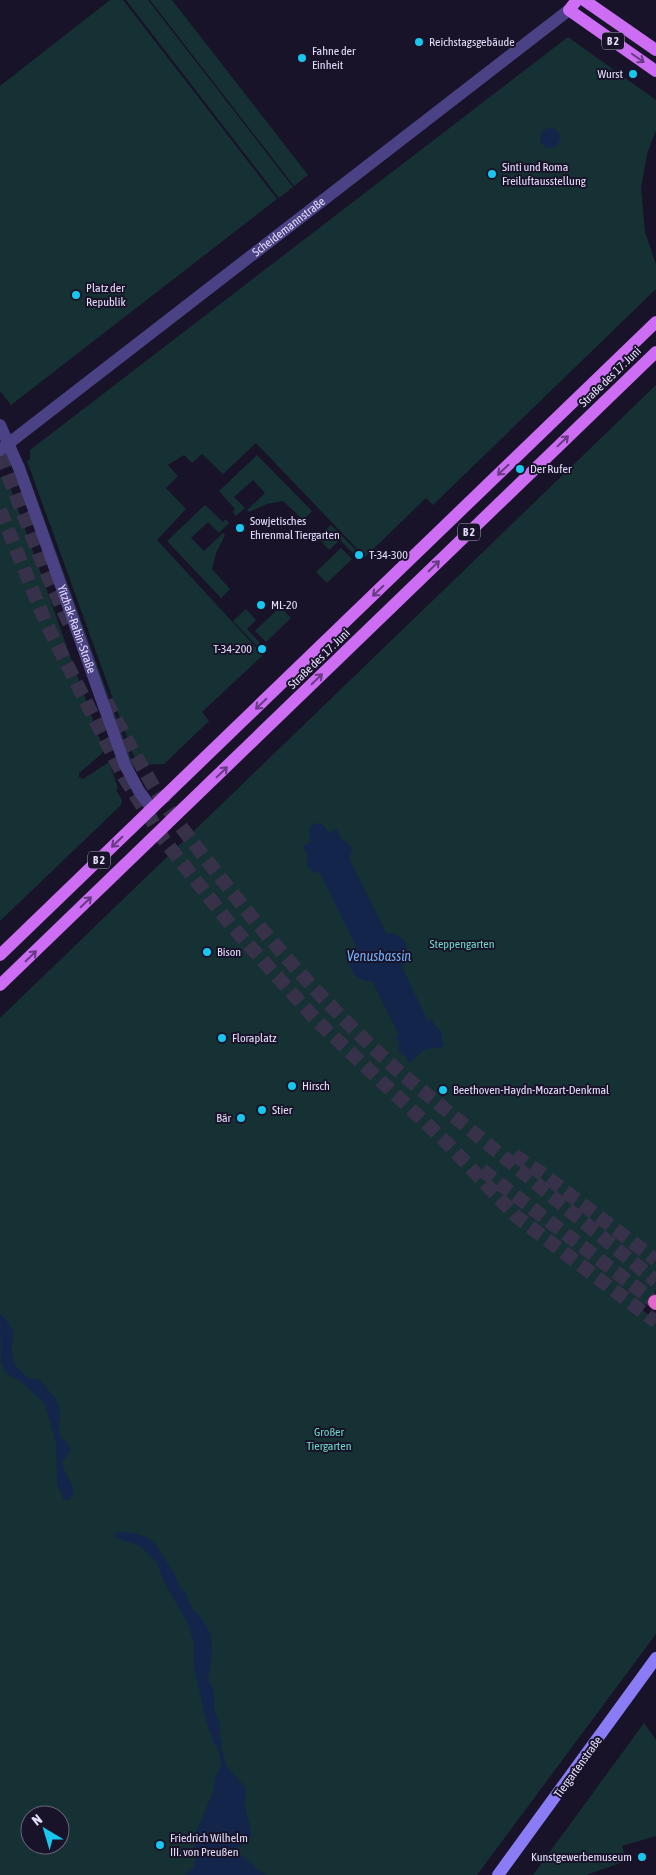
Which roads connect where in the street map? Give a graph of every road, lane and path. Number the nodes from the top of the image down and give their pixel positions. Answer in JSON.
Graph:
{"nodes":[{"id":1,"x":584,"y":0,"type":"edge"},
{"id":2,"x":573,"y":5,"type":"edge"},
{"id":3,"x":656,"y":50,"type":"edge"},
{"id":4,"x":656,"y":71,"type":"edge"},
{"id":5,"x":656,"y":322,"type":"edge"},
{"id":6,"x":656,"y":352,"type":"edge"},
{"id":7,"x":0,"y":425,"type":"edge"},
{"id":8,"x":4,"y":447,"type":"edge"},
{"id":9,"x":152,"y":809,"type":"junction"},
{"id":10,"x":0,"y":955,"type":"edge"},
{"id":11,"x":0,"y":985,"type":"edge"},
{"id":12,"x":656,"y":1658,"type":"edge"},
{"id":13,"x":498,"y":1875,"type":"edge"}],
"edges":[{"from":1,"to":3,"type":"main road","number":"B 2"},
{"from":2,"to":4,"type":"main road","number":"B 2","one_way":true},
{"from":2,"to":8,"type":"street","name":"Scheidemannstraße"},
{"from":5,"to":9,"type":"main road","name":"Straße des 17. Juni","number":"B 2","one_way":true},
{"from":11,"to":6,"type":"main road","name":"Straße des 17. Juni","number":"B 2","one_way":true},
{"from":7,"to":8,"type":"street","name":"Yitzhak-Rabin-Straße"},
{"from":8,"to":9,"type":"street","name":"Yitzhak-Rabin-Straße"},
{"from":9,"to":10,"type":"main road","name":"Straße des 17. Juni","number":"B 2","one_way":true},
{"from":12,"to":13,"type":"main road","name":"Tiergartenstraße"}]}
